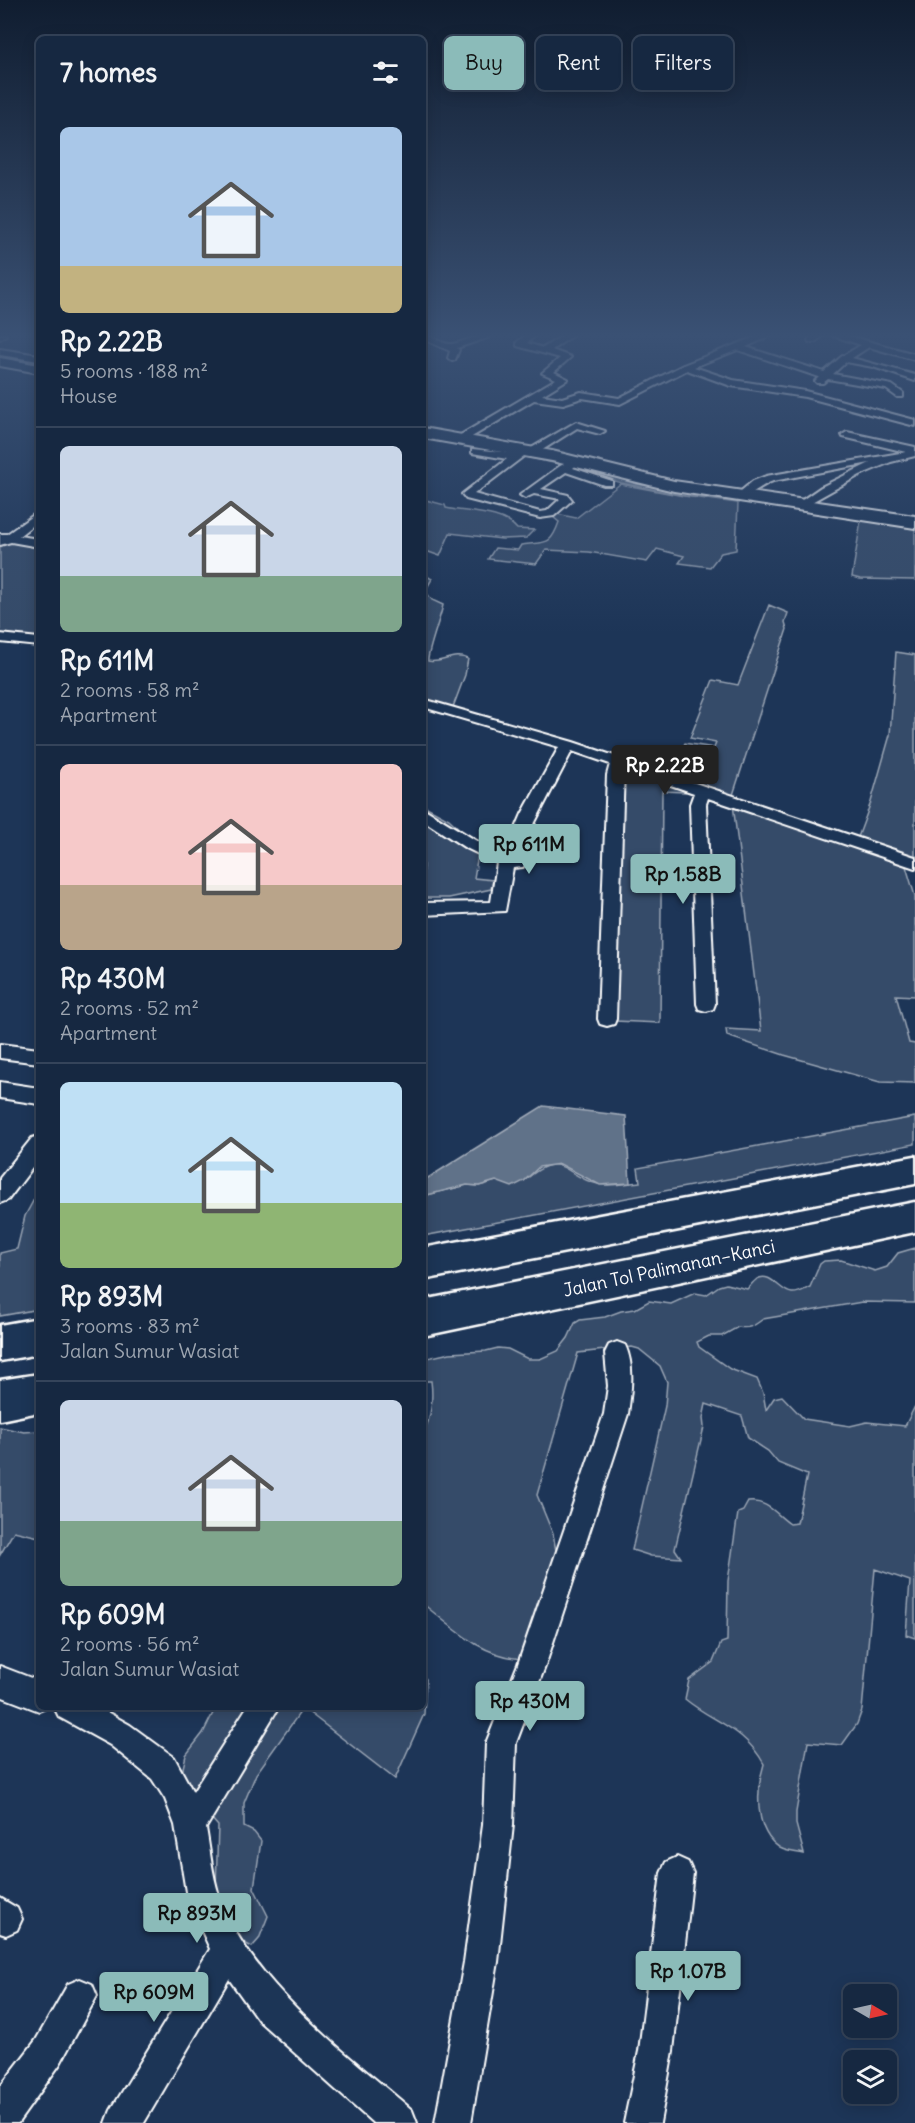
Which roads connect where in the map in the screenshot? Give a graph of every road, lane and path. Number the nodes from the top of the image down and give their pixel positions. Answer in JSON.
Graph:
{"nodes":[{"id":1,"x":430,"y":434,"type":"edge"},
{"id":2,"x":470,"y":434,"type":"edge"},
{"id":3,"x":559,"y":434,"type":"edge"},
{"id":4,"x":856,"y":434,"type":"edge"},
{"id":5,"x":461,"y":439,"type":"junction"},
{"id":6,"x":476,"y":451,"type":"dead end"},
{"id":7,"x":523,"y":453,"type":"junction"},
{"id":8,"x":907,"y":454,"type":"edge"},
{"id":9,"x":915,"y":464,"type":"edge"},
{"id":10,"x":569,"y":465,"type":"junction"},
{"id":11,"x":608,"y":483,"type":"dead end"},
{"id":12,"x":532,"y":490,"type":"junction"},
{"id":13,"x":740,"y":496,"type":"junction"},
{"id":14,"x":801,"y":505,"type":"junction"},
{"id":15,"x":509,"y":507,"type":"junction"},
{"id":16,"x":36,"y":516,"type":"edge"},
{"id":17,"x":915,"y":522,"type":"edge"},
{"id":18,"x":21,"y":528,"type":"junction"},
{"id":19,"x":36,"y":530,"type":"edge"},
{"id":20,"x":3,"y":540,"type":"edge"},
{"id":21,"x":36,"y":543,"type":"edge"},
{"id":22,"x":0,"y":638,"type":"edge"},
{"id":23,"x":36,"y":642,"type":"edge"},
{"id":24,"x":426,"y":704,"type":"edge"},
{"id":25,"x":568,"y":745,"type":"junction"},
{"id":26,"x":618,"y":762,"type":"junction"},
{"id":27,"x":704,"y":791,"type":"junction"},
{"id":28,"x":426,"y":815,"type":"edge"},
{"id":29,"x":506,"y":861,"type":"junction"},
{"id":30,"x":915,"y":863,"type":"edge"},
{"id":31,"x":426,"y":909,"type":"edge"},
{"id":32,"x":706,"y":1004,"type":"dead end"},
{"id":33,"x":607,"y":1019,"type":"dead end"},
{"id":34,"x":0,"y":1051,"type":"edge"},
{"id":35,"x":36,"y":1053,"type":"edge"},
{"id":36,"x":0,"y":1089,"type":"edge"},
{"id":37,"x":36,"y":1095,"type":"edge"},
{"id":38,"x":36,"y":1148,"type":"edge"},
{"id":39,"x":915,"y":1170,"type":"edge"},
{"id":40,"x":0,"y":1194,"type":"edge"},
{"id":41,"x":915,"y":1217,"type":"edge"},
{"id":42,"x":426,"y":1263,"type":"edge"},
{"id":43,"x":426,"y":1317,"type":"edge"},
{"id":44,"x":36,"y":1337,"type":"edge"},
{"id":45,"x":0,"y":1343,"type":"edge"},
{"id":46,"x":617,"y":1353,"type":"dead end"},
{"id":47,"x":36,"y":1394,"type":"edge"},
{"id":48,"x":0,"y":1400,"type":"edge"},
{"id":49,"x":0,"y":1680,"type":"edge"},
{"id":50,"x":36,"y":1695,"type":"edge"},
{"id":51,"x":74,"y":1710,"type":"edge"},
{"id":52,"x":262,"y":1710,"type":"edge"},
{"id":53,"x":190,"y":1825,"type":"junction"},
{"id":54,"x":677,"y":1873,"type":"dead end"},
{"id":55,"x":228,"y":1950,"type":"junction"},
{"id":56,"x":80,"y":1996,"type":"dead end"},
{"id":57,"x":0,"y":2121,"type":"edge"},
{"id":58,"x":124,"y":2123,"type":"edge"},
{"id":59,"x":399,"y":2123,"type":"edge"},
{"id":60,"x":453,"y":2123,"type":"edge"},
{"id":61,"x":642,"y":2123,"type":"edge"}],
"edges":[{"from":1,"to":5,"type":"main road"},
{"from":2,"to":5,"type":"street"},
{"from":3,"to":7,"type":"street"},
{"from":4,"to":8,"type":"street"},
{"from":5,"to":7,"type":"main road"},
{"from":6,"to":7,"type":"street"},
{"from":7,"to":10,"type":"main road"},
{"from":7,"to":15,"type":"street"},
{"from":8,"to":9,"type":"street"},
{"from":8,"to":13,"type":"street"},
{"from":8,"to":14,"type":"street"},
{"from":10,"to":11,"type":"street"},
{"from":10,"to":12,"type":"street"},
{"from":10,"to":13,"type":"main road"},
{"from":12,"to":15,"type":"street"},
{"from":12,"to":15,"type":"street"},
{"from":13,"to":14,"type":"main road"},
{"from":14,"to":17,"type":"main road"},
{"from":16,"to":18,"type":"street"},
{"from":18,"to":19,"type":"street"},
{"from":18,"to":20,"type":"street"},
{"from":20,"to":21,"type":"street"},
{"from":22,"to":23,"type":"street"},
{"from":24,"to":25,"type":"street"},
{"from":25,"to":26,"type":"street"},
{"from":25,"to":29,"type":"street"},
{"from":26,"to":27,"type":"street"},
{"from":26,"to":33,"type":"street"},
{"from":27,"to":30,"type":"street"},
{"from":27,"to":32,"type":"street"},
{"from":28,"to":29,"type":"street"},
{"from":29,"to":31,"type":"street"},
{"from":34,"to":35,"type":"street"},
{"from":36,"to":37,"type":"street"},
{"from":38,"to":40,"type":"street"},
{"from":39,"to":42,"type":"highway"},
{"from":41,"to":43,"type":"highway","name":"Jalan Tol Palimanan–Kanci"},
{"from":44,"to":45,"type":"highway"},
{"from":46,"to":60,"type":"street"},
{"from":47,"to":48,"type":"highway"},
{"from":49,"to":50,"type":"street"},
{"from":51,"to":53,"type":"street"},
{"from":52,"to":53,"type":"street"},
{"from":53,"to":55,"type":"street"},
{"from":54,"to":61,"type":"street"},
{"from":55,"to":58,"type":"street"},
{"from":55,"to":59,"type":"street"},
{"from":56,"to":57,"type":"street"}]}
